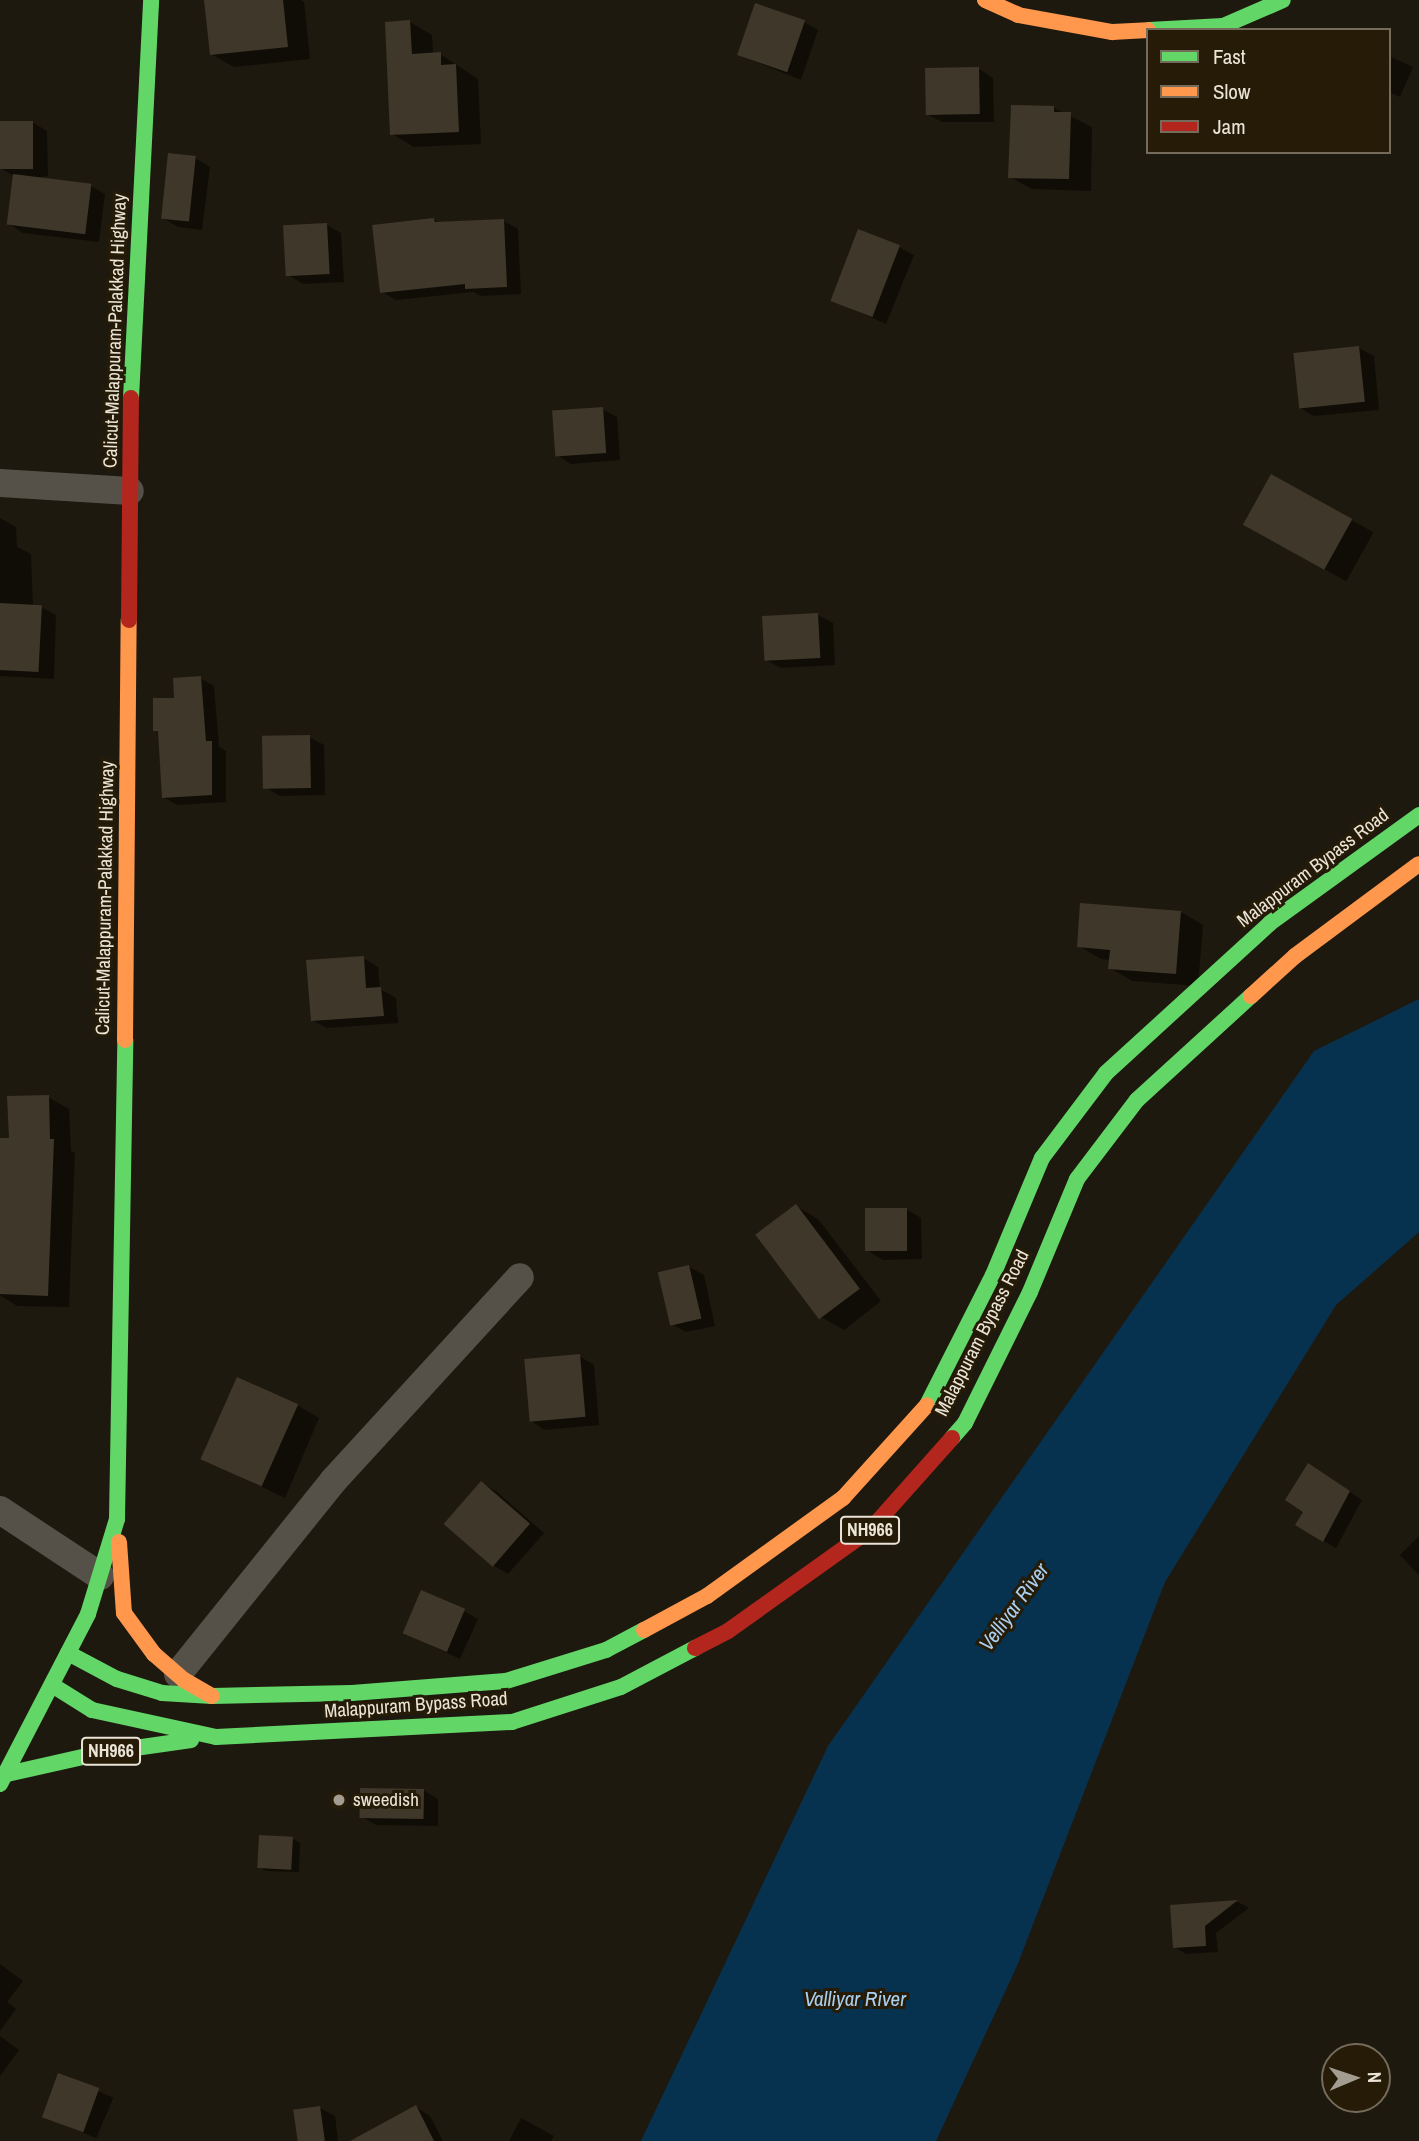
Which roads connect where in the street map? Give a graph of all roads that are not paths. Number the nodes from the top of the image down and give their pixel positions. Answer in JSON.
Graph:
{"nodes":[{"id":1,"x":151,"y":0,"type":"edge"},
{"id":2,"x":985,"y":0,"type":"edge"},
{"id":3,"x":1283,"y":0,"type":"edge"},
{"id":4,"x":1186,"y":28,"type":"edge"},
{"id":5,"x":1146,"y":30,"type":"edge"},
{"id":6,"x":0,"y":483,"type":"edge"},
{"id":7,"x":130,"y":491,"type":"junction"},
{"id":8,"x":1419,"y":815,"type":"edge"},
{"id":9,"x":1419,"y":864,"type":"edge"},
{"id":10,"x":520,"y":1277,"type":"dead end"},
{"id":11,"x":0,"y":1510,"type":"edge"},
{"id":12,"x":117,"y":1519,"type":"junction"},
{"id":13,"x":100,"y":1576,"type":"junction"},
{"id":14,"x":68,"y":1653,"type":"junction"},
{"id":15,"x":178,"y":1674,"type":"junction"},
{"id":16,"x":52,"y":1685,"type":"junction"},
{"id":17,"x":212,"y":1696,"type":"junction"},
{"id":18,"x":216,"y":1737,"type":"junction"},
{"id":19,"x":4,"y":1779,"type":"edge"}],
"edges":[{"from":1,"to":7,"type":"highway","name":"Calicut-Malappuram-Palakkad Highway"},
{"from":2,"to":5,"type":"highway"},
{"from":3,"to":4,"type":"highway"},
{"from":6,"to":7,"type":"street"},
{"from":7,"to":12,"type":"highway","name":"Calicut-Malappuram-Palakkad Highway"},
{"from":8,"to":17,"type":"highway","name":"Malappuram Bypass Road","number":"NH966"},
{"from":9,"to":18,"type":"highway","name":"Malappuram Bypass Road","number":"NH966"},
{"from":10,"to":15,"type":"street"},
{"from":11,"to":13,"type":"street"},
{"from":12,"to":13,"type":"highway","name":"Calicut-Malappuram-Palakkad Highway"},
{"from":12,"to":15,"type":"highway"},
{"from":13,"to":14,"type":"highway","name":"Calicut-Malappuram-Palakkad Highway"},
{"from":14,"to":16,"type":"highway","name":"Calicut-Malappuram-Palakkad Highway"},
{"from":14,"to":17,"type":"highway","name":"Malappuram Bypass Road","number":"NH966"},
{"from":15,"to":17,"type":"highway"},
{"from":16,"to":18,"type":"highway","name":"Malappuram Bypass Road","number":"NH966"},
{"from":16,"to":19,"type":"highway","name":"Calicut-Malappuram-Palakkad Highway"},
{"from":18,"to":19,"type":"highway","number":"NH966"}]}
